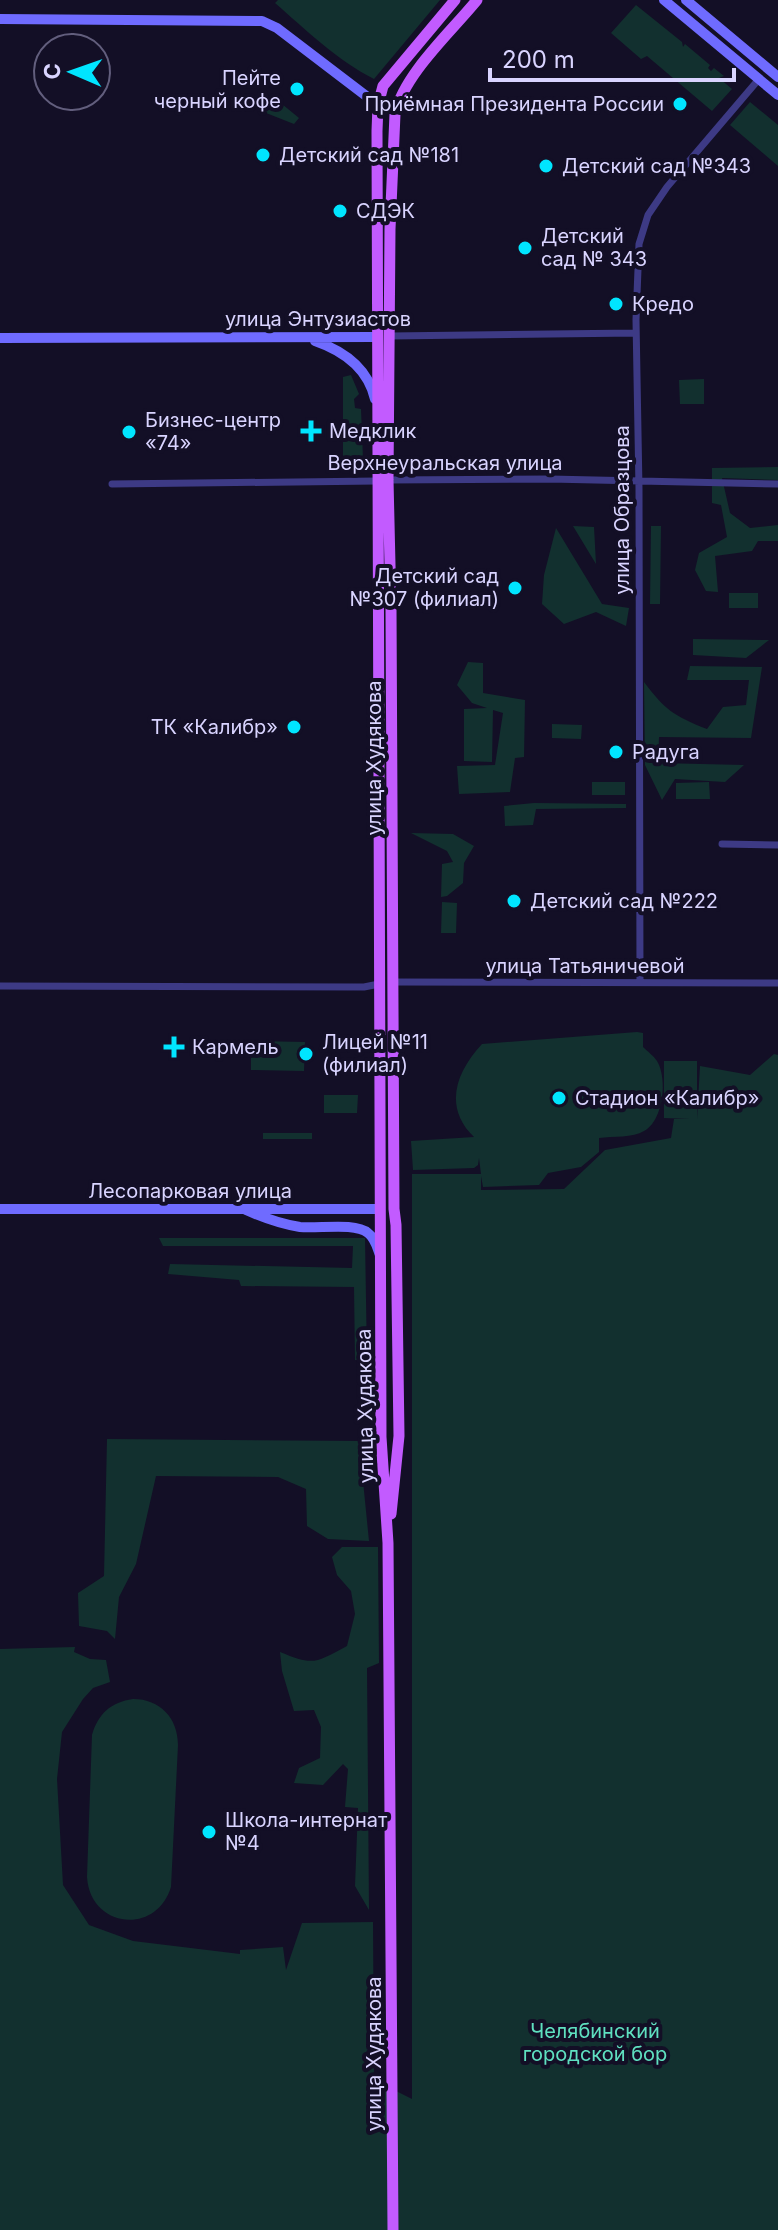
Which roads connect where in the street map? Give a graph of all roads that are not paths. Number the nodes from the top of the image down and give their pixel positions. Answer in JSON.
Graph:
{"nodes":[{"id":1,"x":455,"y":0,"type":"edge"},
{"id":2,"x":477,"y":0,"type":"edge"},
{"id":3,"x":664,"y":0,"type":"edge"},
{"id":4,"x":686,"y":0,"type":"edge"},
{"id":5,"x":0,"y":19,"type":"edge"},
{"id":6,"x":768,"y":69,"type":"junction"},
{"id":7,"x":778,"y":77,"type":"edge"},
{"id":8,"x":759,"y":79,"type":"junction"},
{"id":9,"x":778,"y":95,"type":"edge"},
{"id":10,"x":378,"y":105,"type":"junction"},
{"id":11,"x":395,"y":114,"type":"junction"},
{"id":12,"x":636,"y":333,"type":"junction"},
{"id":13,"x":306,"y":337,"type":"junction"},
{"id":14,"x":384,"y":337,"type":"junction"},
{"id":15,"x":0,"y":338,"type":"edge"},
{"id":16,"x":376,"y":402,"type":"junction"},
{"id":17,"x":382,"y":480,"type":"junction"},
{"id":18,"x":639,"y":483,"type":"junction"},
{"id":19,"x":112,"y":484,"type":"dead end"},
{"id":20,"x":778,"y":484,"type":"edge"},
{"id":21,"x":722,"y":844,"type":"dead end"},
{"id":22,"x":778,"y":845,"type":"edge"},
{"id":23,"x":392,"y":982,"type":"junction"},
{"id":24,"x":640,"y":982,"type":"junction"},
{"id":25,"x":778,"y":983,"type":"edge"},
{"id":26,"x":379,"y":984,"type":"junction"},
{"id":27,"x":0,"y":986,"type":"edge"},
{"id":28,"x":0,"y":1209,"type":"edge"},
{"id":29,"x":244,"y":1209,"type":"junction"},
{"id":30,"x":380,"y":1209,"type":"junction"},
{"id":31,"x":394,"y":1209,"type":"junction"},
{"id":32,"x":381,"y":1256,"type":"junction"},
{"id":33,"x":388,"y":1543,"type":"junction"},
{"id":34,"x":393,"y":2230,"type":"edge"}],
"edges":[{"from":1,"to":10,"type":"main road","name":"улица Худякова"},
{"from":2,"to":11,"type":"main road","name":"улица Худякова"},
{"from":3,"to":8,"type":"main road"},
{"from":4,"to":6,"type":"main road"},
{"from":5,"to":10,"type":"main road"},
{"from":6,"to":7,"type":"main road"},
{"from":6,"to":8,"type":"main road"},
{"from":8,"to":9,"type":"main road"},
{"from":8,"to":12,"type":"street","name":"улица Образцова"},
{"from":10,"to":11,"type":"main road"},
{"from":10,"to":14,"type":"main road","name":"улица Худякова"},
{"from":11,"to":14,"type":"main road","name":"улица Худякова"},
{"from":12,"to":14,"type":"street","name":"улица Энтузиастов"},
{"from":12,"to":18,"type":"street","name":"улица Образцова"},
{"from":13,"to":14,"type":"main road","name":"улица Энтузиастов"},
{"from":13,"to":15,"type":"main road","name":"улица Энтузиастов"},
{"from":13,"to":16,"type":"main road"},
{"from":14,"to":16,"type":"main road","name":"улица Худякова"},
{"from":14,"to":17,"type":"main road","name":"улица Худякова"},
{"from":16,"to":17,"type":"main road","name":"улица Худякова"},
{"from":17,"to":18,"type":"street","name":"Верхнеуральская улица"},
{"from":17,"to":19,"type":"street","name":"Верхнеуральская улица"},
{"from":17,"to":23,"type":"main road","name":"улица Худякова"},
{"from":17,"to":26,"type":"main road","name":"улица Худякова"},
{"from":18,"to":20,"type":"street","name":"Верхнеуральская улица"},
{"from":18,"to":24,"type":"street","name":"улица Образцова"},
{"from":21,"to":22,"type":"street"},
{"from":23,"to":24,"type":"street","name":"улица Татьяничевой"},
{"from":23,"to":26,"type":"main road"},
{"from":23,"to":31,"type":"main road","name":"улица Худякова"},
{"from":24,"to":25,"type":"street","name":"улица Татьяничевой"},
{"from":26,"to":27,"type":"street"},
{"from":26,"to":30,"type":"main road","name":"улица Худякова"},
{"from":28,"to":29,"type":"main road","name":"Лесопарковая улица"},
{"from":29,"to":30,"type":"main road","name":"Лесопарковая улица"},
{"from":29,"to":32,"type":"main road"},
{"from":30,"to":31,"type":"main road"},
{"from":30,"to":32,"type":"main road","name":"улица Худякова"},
{"from":31,"to":33,"type":"main road","name":"улица Худякова"},
{"from":32,"to":33,"type":"main road","name":"улица Худякова"},
{"from":33,"to":34,"type":"main road","name":"улица Худякова"}]}
